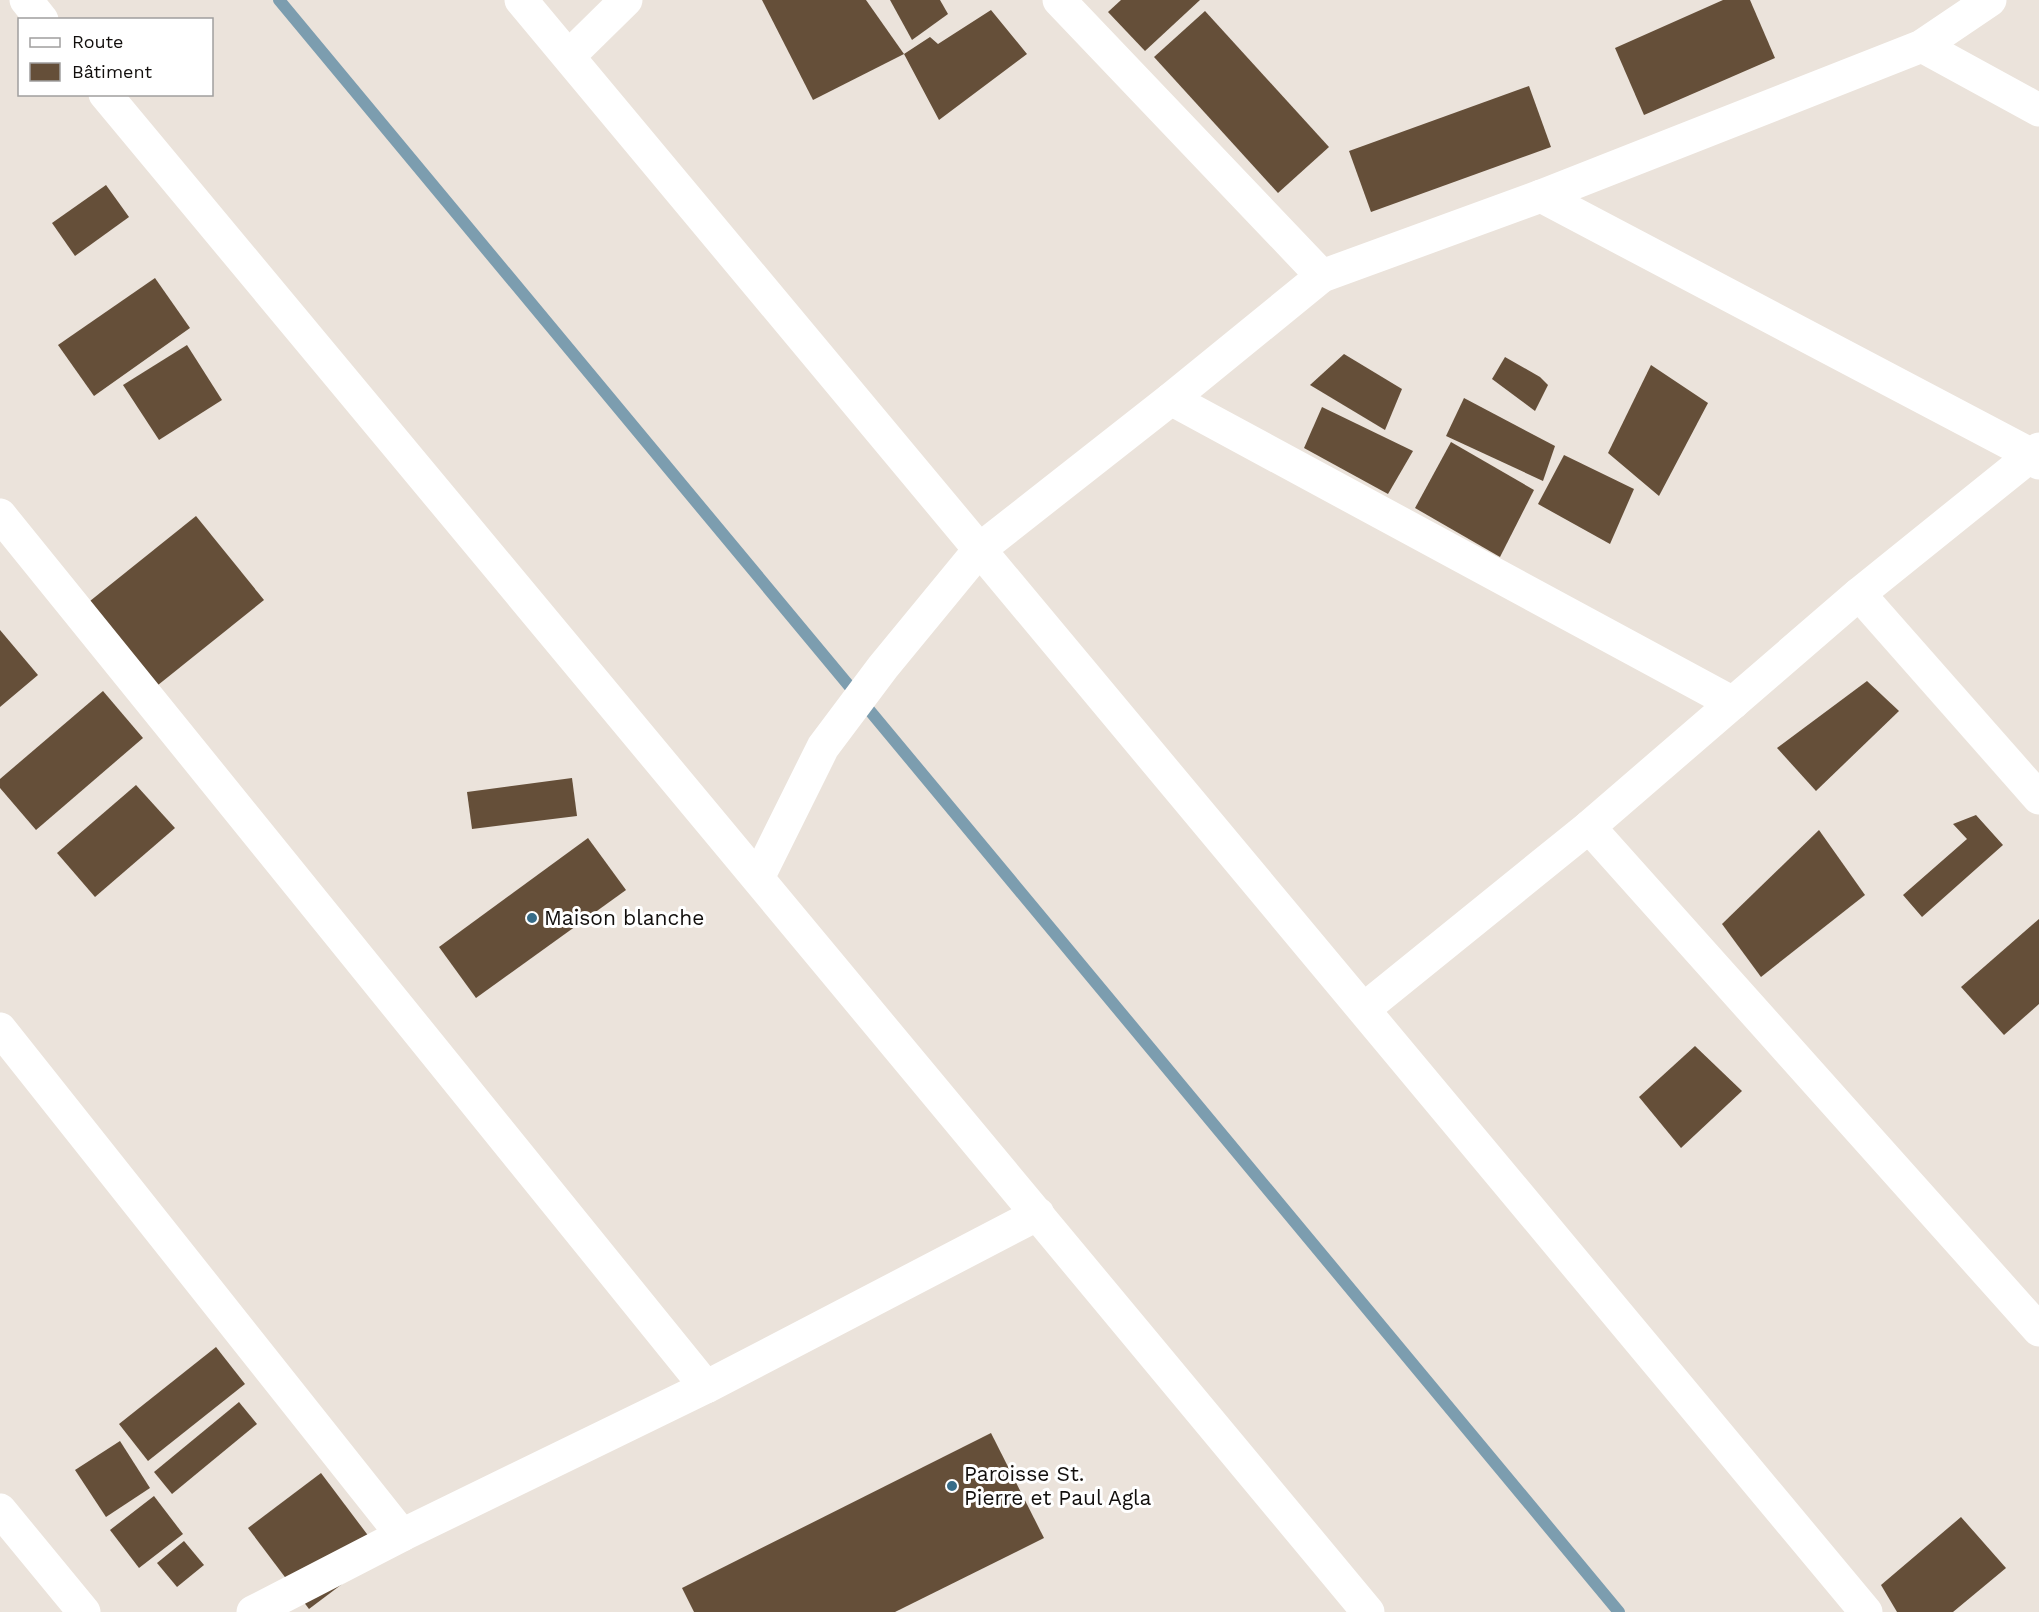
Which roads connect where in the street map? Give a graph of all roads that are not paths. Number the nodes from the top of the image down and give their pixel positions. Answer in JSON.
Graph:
{"nodes":[{"id":1,"x":26,"y":0,"type":"edge"},
{"id":2,"x":521,"y":0,"type":"edge"},
{"id":3,"x":626,"y":0,"type":"edge"},
{"id":4,"x":1059,"y":0,"type":"edge"},
{"id":5,"x":1990,"y":0,"type":"edge"},
{"id":6,"x":40,"y":18,"type":"edge"},
{"id":7,"x":1922,"y":46,"type":"junction"},
{"id":8,"x":569,"y":56,"type":"junction"},
{"id":9,"x":107,"y":96,"type":"edge"},
{"id":10,"x":2039,"y":110,"type":"edge"},
{"id":11,"x":1541,"y":196,"type":"junction"},
{"id":12,"x":1322,"y":276,"type":"junction"},
{"id":13,"x":1171,"y":399,"type":"junction"},
{"id":14,"x":2036,"y":455,"type":"edge"},
{"id":15,"x":0,"y":515,"type":"edge"},
{"id":16,"x":980,"y":549,"type":"junction"},
{"id":17,"x":1859,"y":594,"type":"junction"},
{"id":18,"x":1733,"y":703,"type":"junction"},
{"id":19,"x":2039,"y":798,"type":"edge"},
{"id":20,"x":1589,"y":826,"type":"junction"},
{"id":21,"x":758,"y":878,"type":"junction"},
{"id":22,"x":1364,"y":1009,"type":"junction"},
{"id":23,"x":0,"y":1029,"type":"edge"},
{"id":24,"x":1038,"y":1214,"type":"junction"},
{"id":25,"x":2039,"y":1330,"type":"edge"},
{"id":26,"x":706,"y":1387,"type":"junction"},
{"id":27,"x":0,"y":1510,"type":"edge"},
{"id":28,"x":402,"y":1535,"type":"junction"},
{"id":29,"x":84,"y":1612,"type":"edge"},
{"id":30,"x":253,"y":1612,"type":"edge"},
{"id":31,"x":1368,"y":1612,"type":"edge"},
{"id":32,"x":1866,"y":1612,"type":"edge"}],
"edges":[{"from":1,"to":6,"type":"street"},
{"from":2,"to":8,"type":"street"},
{"from":3,"to":8,"type":"street"},
{"from":4,"to":12,"type":"street"},
{"from":5,"to":7,"type":"street"},
{"from":7,"to":10,"type":"street"},
{"from":7,"to":11,"type":"street"},
{"from":8,"to":16,"type":"street"},
{"from":9,"to":21,"type":"street"},
{"from":11,"to":12,"type":"street"},
{"from":11,"to":14,"type":"street"},
{"from":12,"to":13,"type":"street"},
{"from":13,"to":16,"type":"street"},
{"from":13,"to":18,"type":"street"},
{"from":14,"to":17,"type":"street"},
{"from":15,"to":26,"type":"street"},
{"from":16,"to":21,"type":"street"},
{"from":16,"to":22,"type":"street"},
{"from":17,"to":18,"type":"street"},
{"from":17,"to":19,"type":"street"},
{"from":18,"to":20,"type":"street"},
{"from":20,"to":22,"type":"street"},
{"from":20,"to":25,"type":"street"},
{"from":21,"to":24,"type":"street"},
{"from":22,"to":32,"type":"street"},
{"from":23,"to":28,"type":"street"},
{"from":24,"to":26,"type":"street"},
{"from":24,"to":31,"type":"street"},
{"from":26,"to":28,"type":"street"},
{"from":27,"to":29,"type":"street"},
{"from":28,"to":30,"type":"street"}]}
